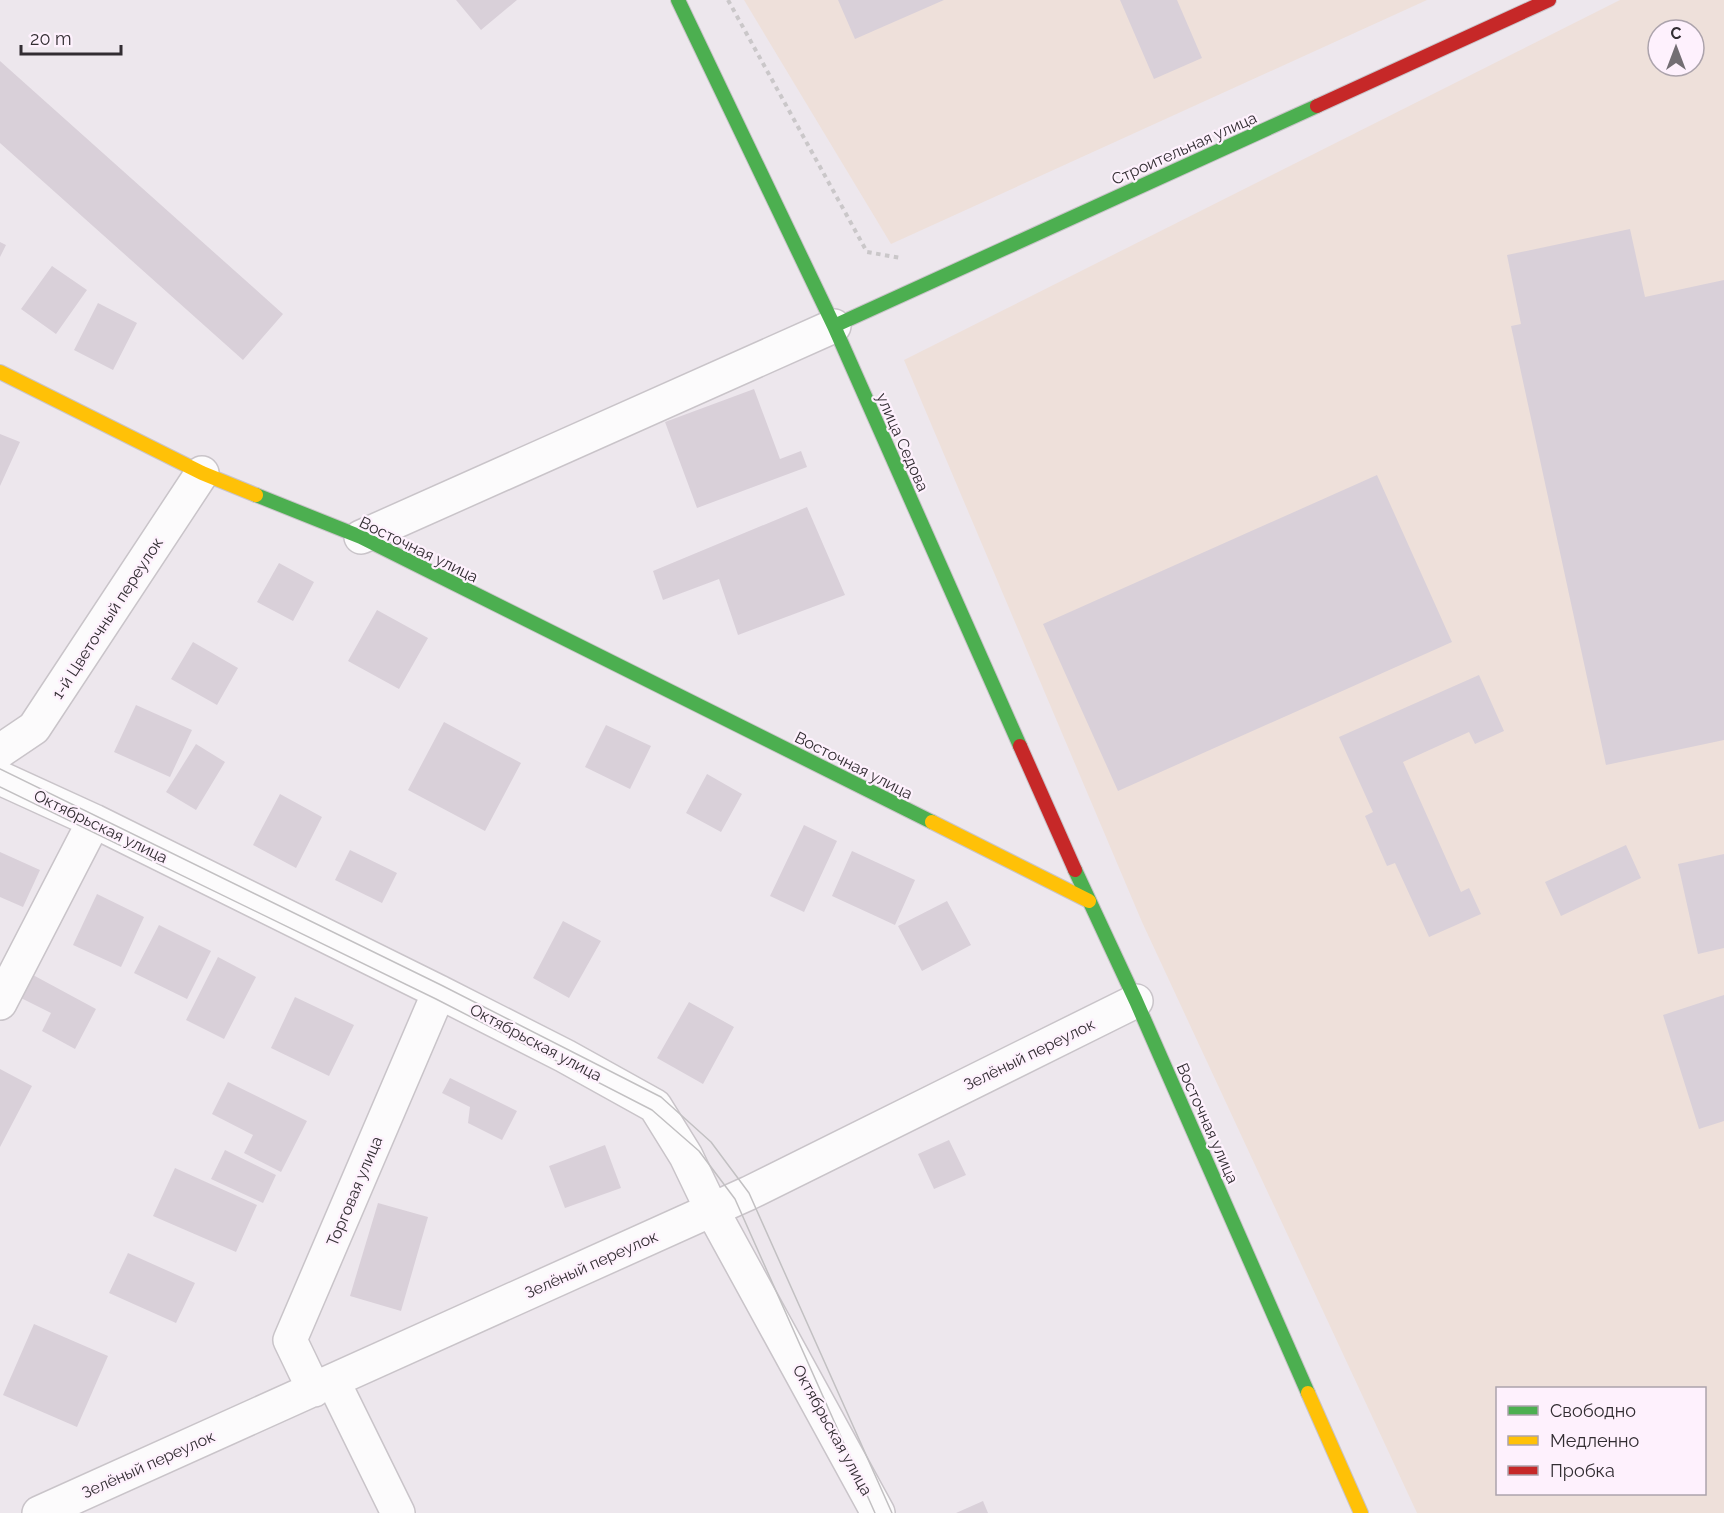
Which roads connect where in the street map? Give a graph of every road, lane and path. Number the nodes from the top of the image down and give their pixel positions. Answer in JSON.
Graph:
{"nodes":[{"id":1,"x":678,"y":0,"type":"edge"},
{"id":2,"x":728,"y":0,"type":"edge"},
{"id":3,"x":1549,"y":0,"type":"edge"},
{"id":4,"x":910,"y":260,"type":"dead end"},
{"id":5,"x":834,"y":326,"type":"junction"},
{"id":6,"x":0,"y":372,"type":"edge"},
{"id":7,"x":202,"y":473,"type":"junction"},
{"id":8,"x":361,"y":537,"type":"junction"},
{"id":9,"x":0,"y":751,"type":"edge"},
{"id":10,"x":0,"y":777,"type":"edge"},
{"id":11,"x":94,"y":821,"type":"junction"},
{"id":12,"x":1089,"y":901,"type":"junction"},
{"id":13,"x":439,"y":992,"type":"junction"},
{"id":14,"x":1136,"y":1001,"type":"junction"},
{"id":15,"x":0,"y":1003,"type":"edge"},
{"id":16,"x":712,"y":1210,"type":"junction"},
{"id":17,"x":323,"y":1386,"type":"junction"},
{"id":18,"x":39,"y":1513,"type":"edge"},
{"id":19,"x":398,"y":1513,"type":"edge"},
{"id":20,"x":878,"y":1513,"type":"edge"},
{"id":21,"x":1361,"y":1513,"type":"edge"}],
"edges":[{"from":1,"to":5,"type":"street","name":"улица Седова"},
{"from":2,"to":4,"type":"path"},
{"from":3,"to":5,"type":"street","name":"Строительная улица"},
{"from":5,"to":8,"type":"street"},
{"from":5,"to":12,"type":"street","name":"улица Седова"},
{"from":6,"to":7,"type":"street","name":"Восточная улица"},
{"from":7,"to":8,"type":"street","name":"Восточная улица"},
{"from":7,"to":9,"type":"street","name":"1-й Цветочный переулок"},
{"from":8,"to":12,"type":"street","name":"Восточная улица"},
{"from":10,"to":11,"type":"street","name":"Октябрьская улица"},
{"from":11,"to":13,"type":"street","name":"Октябрьская улица"},
{"from":11,"to":15,"type":"street"},
{"from":12,"to":14,"type":"street","name":"Восточная улица"},
{"from":13,"to":16,"type":"street","name":"Октябрьская улица"},
{"from":13,"to":17,"type":"street","name":"Торговая улица"},
{"from":14,"to":16,"type":"street","name":"Зелёный переулок"},
{"from":14,"to":21,"type":"street","name":"Восточная улица"},
{"from":16,"to":17,"type":"street","name":"Зелёный переулок"},
{"from":16,"to":20,"type":"street","name":"Октябрьская улица"},
{"from":17,"to":18,"type":"street","name":"Зелёный переулок"},
{"from":17,"to":19,"type":"street","name":"Торговая улица"}]}
